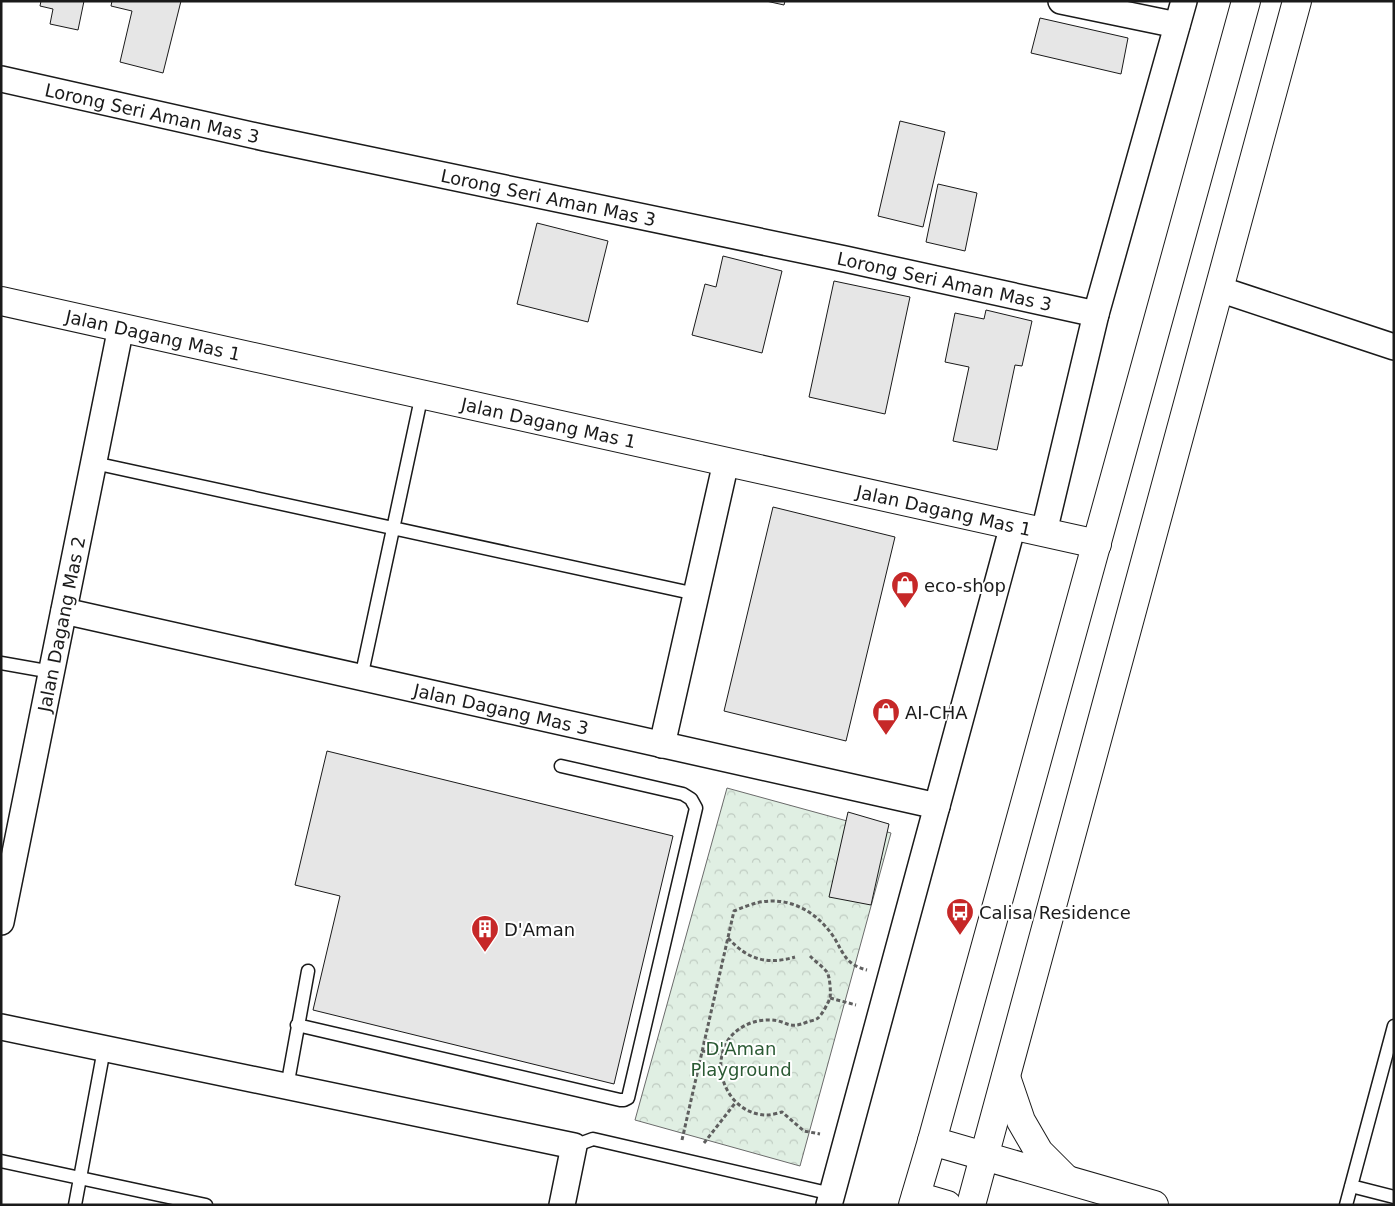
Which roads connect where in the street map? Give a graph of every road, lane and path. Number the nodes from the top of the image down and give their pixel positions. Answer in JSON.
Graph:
{"nodes":[{"id":1,"x":1061,"y":1,"type":"edge"},
{"id":2,"x":1184,"y":1,"type":"edge"},
{"id":3,"x":1246,"y":1,"type":"edge"},
{"id":4,"x":1298,"y":1,"type":"edge"},
{"id":5,"x":1177,"y":26,"type":"junction"},
{"id":6,"x":1,"y":79,"type":"edge"},
{"id":7,"x":1220,"y":289,"type":"junction"},
{"id":8,"x":1,"y":300,"type":"edge"},
{"id":9,"x":1096,"y":314,"type":"junction"},
{"id":10,"x":121,"y":327,"type":"junction"},
{"id":11,"x":1394,"y":346,"type":"edge"},
{"id":12,"x":422,"y":394,"type":"junction"},
{"id":13,"x":726,"y":462,"type":"junction"},
{"id":14,"x":94,"y":463,"type":"junction"},
{"id":15,"x":1013,"y":525,"type":"junction"},
{"id":16,"x":393,"y":528,"type":"junction"},
{"id":17,"x":1044,"y":532,"type":"junction"},
{"id":18,"x":1097,"y":544,"type":"junction"},
{"id":19,"x":696,"y":594,"type":"junction"},
{"id":20,"x":64,"y":611,"type":"junction"},
{"id":21,"x":1,"y":663,"type":"edge"},
{"id":22,"x":52,"y":672,"type":"junction"},
{"id":23,"x":361,"y":678,"type":"junction"},
{"id":24,"x":662,"y":745,"type":"junction"},
{"id":25,"x":561,"y":766,"type":"dead end"},
{"id":26,"x":937,"y":806,"type":"junction"},
{"id":27,"x":1,"y":922,"type":"edge"},
{"id":28,"x":728,"y":938,"type":"junction"},
{"id":29,"x":810,"y":956,"type":"dead end"},
{"id":30,"x":795,"y":957,"type":"dead end"},
{"id":31,"x":308,"y":971,"type":"dead end"},
{"id":32,"x":891,"y":977,"type":"junction"},
{"id":33,"x":297,"y":1025,"type":"junction"},
{"id":34,"x":1394,"y":1026,"type":"edge"},
{"id":35,"x":1,"y":1027,"type":"edge"},
{"id":36,"x":104,"y":1049,"type":"junction"},
{"id":37,"x":702,"y":1051,"type":"junction"},
{"id":38,"x":722,"y":1054,"type":"junction"},
{"id":39,"x":1006,"y":1076,"type":"junction"},
{"id":40,"x":287,"y":1087,"type":"junction"},
{"id":41,"x":736,"y":1102,"type":"junction"},
{"id":42,"x":846,"y":1140,"type":"junction"},
{"id":43,"x":932,"y":1141,"type":"junction"},
{"id":44,"x":689,"y":1142,"type":"dead end"},
{"id":45,"x":702,"y":1145,"type":"dead end"},
{"id":46,"x":574,"y":1146,"type":"junction"},
{"id":47,"x":984,"y":1156,"type":"junction"},
{"id":48,"x":1,"y":1161,"type":"edge"},
{"id":49,"x":80,"y":1178,"type":"junction"},
{"id":50,"x":1067,"y":1180,"type":"junction"},
{"id":51,"x":1351,"y":1186,"type":"junction"},
{"id":52,"x":1394,"y":1197,"type":"edge"},
{"id":53,"x":830,"y":1199,"type":"edge"},
{"id":54,"x":914,"y":1200,"type":"edge"},
{"id":55,"x":75,"y":1205,"type":"edge"},
{"id":56,"x":206,"y":1205,"type":"edge"},
{"id":57,"x":562,"y":1205,"type":"edge"},
{"id":58,"x":946,"y":1205,"type":"edge"},
{"id":59,"x":972,"y":1205,"type":"edge"},
{"id":60,"x":1154,"y":1205,"type":"edge"},
{"id":61,"x":1346,"y":1205,"type":"edge"}],
"edges":[{"from":1,"to":5,"type":"street"},
{"from":2,"to":5,"type":"street"},
{"from":3,"to":18,"type":"main road"},
{"from":4,"to":7,"type":"main road"},
{"from":5,"to":9,"type":"street"},
{"from":6,"to":9,"type":"street","name":"Lorong Seri Aman Mas 3"},
{"from":7,"to":11,"type":"street"},
{"from":7,"to":39,"type":"main road"},
{"from":8,"to":10,"type":"main road","name":"Jalan Dagang Mas 1"},
{"from":9,"to":17,"type":"street"},
{"from":10,"to":12,"type":"main road","name":"Jalan Dagang Mas 1"},
{"from":10,"to":14,"type":"street","name":"Jalan Dagang Mas 2"},
{"from":12,"to":13,"type":"main road","name":"Jalan Dagang Mas 1"},
{"from":12,"to":16,"type":"lane"},
{"from":13,"to":15,"type":"main road","name":"Jalan Dagang Mas 1"},
{"from":13,"to":19,"type":"street"},
{"from":14,"to":16,"type":"lane"},
{"from":14,"to":20,"type":"street","name":"Jalan Dagang Mas 2"},
{"from":15,"to":17,"type":"main road","name":"Jalan Dagang Mas 1"},
{"from":15,"to":26,"type":"street"},
{"from":16,"to":19,"type":"lane"},
{"from":16,"to":23,"type":"lane"},
{"from":17,"to":18,"type":"main road","name":"Jalan Dagang Mas 1"},
{"from":18,"to":43,"type":"main road"},
{"from":19,"to":24,"type":"street"},
{"from":20,"to":22,"type":"street","name":"Jalan Dagang Mas 2"},
{"from":20,"to":23,"type":"street","name":"Jalan Dagang Mas 3"},
{"from":21,"to":22,"type":"lane"},
{"from":22,"to":27,"type":"street","name":"Jalan Dagang Mas 2"},
{"from":23,"to":24,"type":"street","name":"Jalan Dagang Mas 3"},
{"from":24,"to":26,"type":"street","name":"Jalan Dagang Mas 3"},
{"from":25,"to":33,"type":"lane"},
{"from":26,"to":32,"type":"street"},
{"from":28,"to":30,"type":"path"},
{"from":28,"to":32,"type":"path"},
{"from":28,"to":37,"type":"path"},
{"from":29,"to":38,"type":"path"},
{"from":31,"to":33,"type":"lane"},
{"from":32,"to":42,"type":"street"},
{"from":33,"to":40,"type":"lane"},
{"from":34,"to":51,"type":"lane"},
{"from":35,"to":36,"type":"street"},
{"from":36,"to":40,"type":"street"},
{"from":36,"to":49,"type":"lane"},
{"from":37,"to":38,"type":"path"},
{"from":37,"to":44,"type":"path"},
{"from":38,"to":41,"type":"path"},
{"from":39,"to":47,"type":"main road"},
{"from":39,"to":50,"type":"main road"},
{"from":40,"to":46,"type":"street"},
{"from":41,"to":42,"type":"path"},
{"from":41,"to":45,"type":"path"},
{"from":42,"to":53,"type":"street"},
{"from":43,"to":47,"type":"main road"},
{"from":43,"to":54,"type":"main road"},
{"from":46,"to":53,"type":"lane"},
{"from":46,"to":57,"type":"street"},
{"from":47,"to":50,"type":"main road"},
{"from":47,"to":59,"type":"main road"},
{"from":48,"to":49,"type":"lane"},
{"from":49,"to":55,"type":"lane"},
{"from":49,"to":56,"type":"lane"},
{"from":50,"to":60,"type":"main road"},
{"from":51,"to":52,"type":"lane"},
{"from":51,"to":61,"type":"lane"},
{"from":54,"to":58,"type":"main road"}]}
